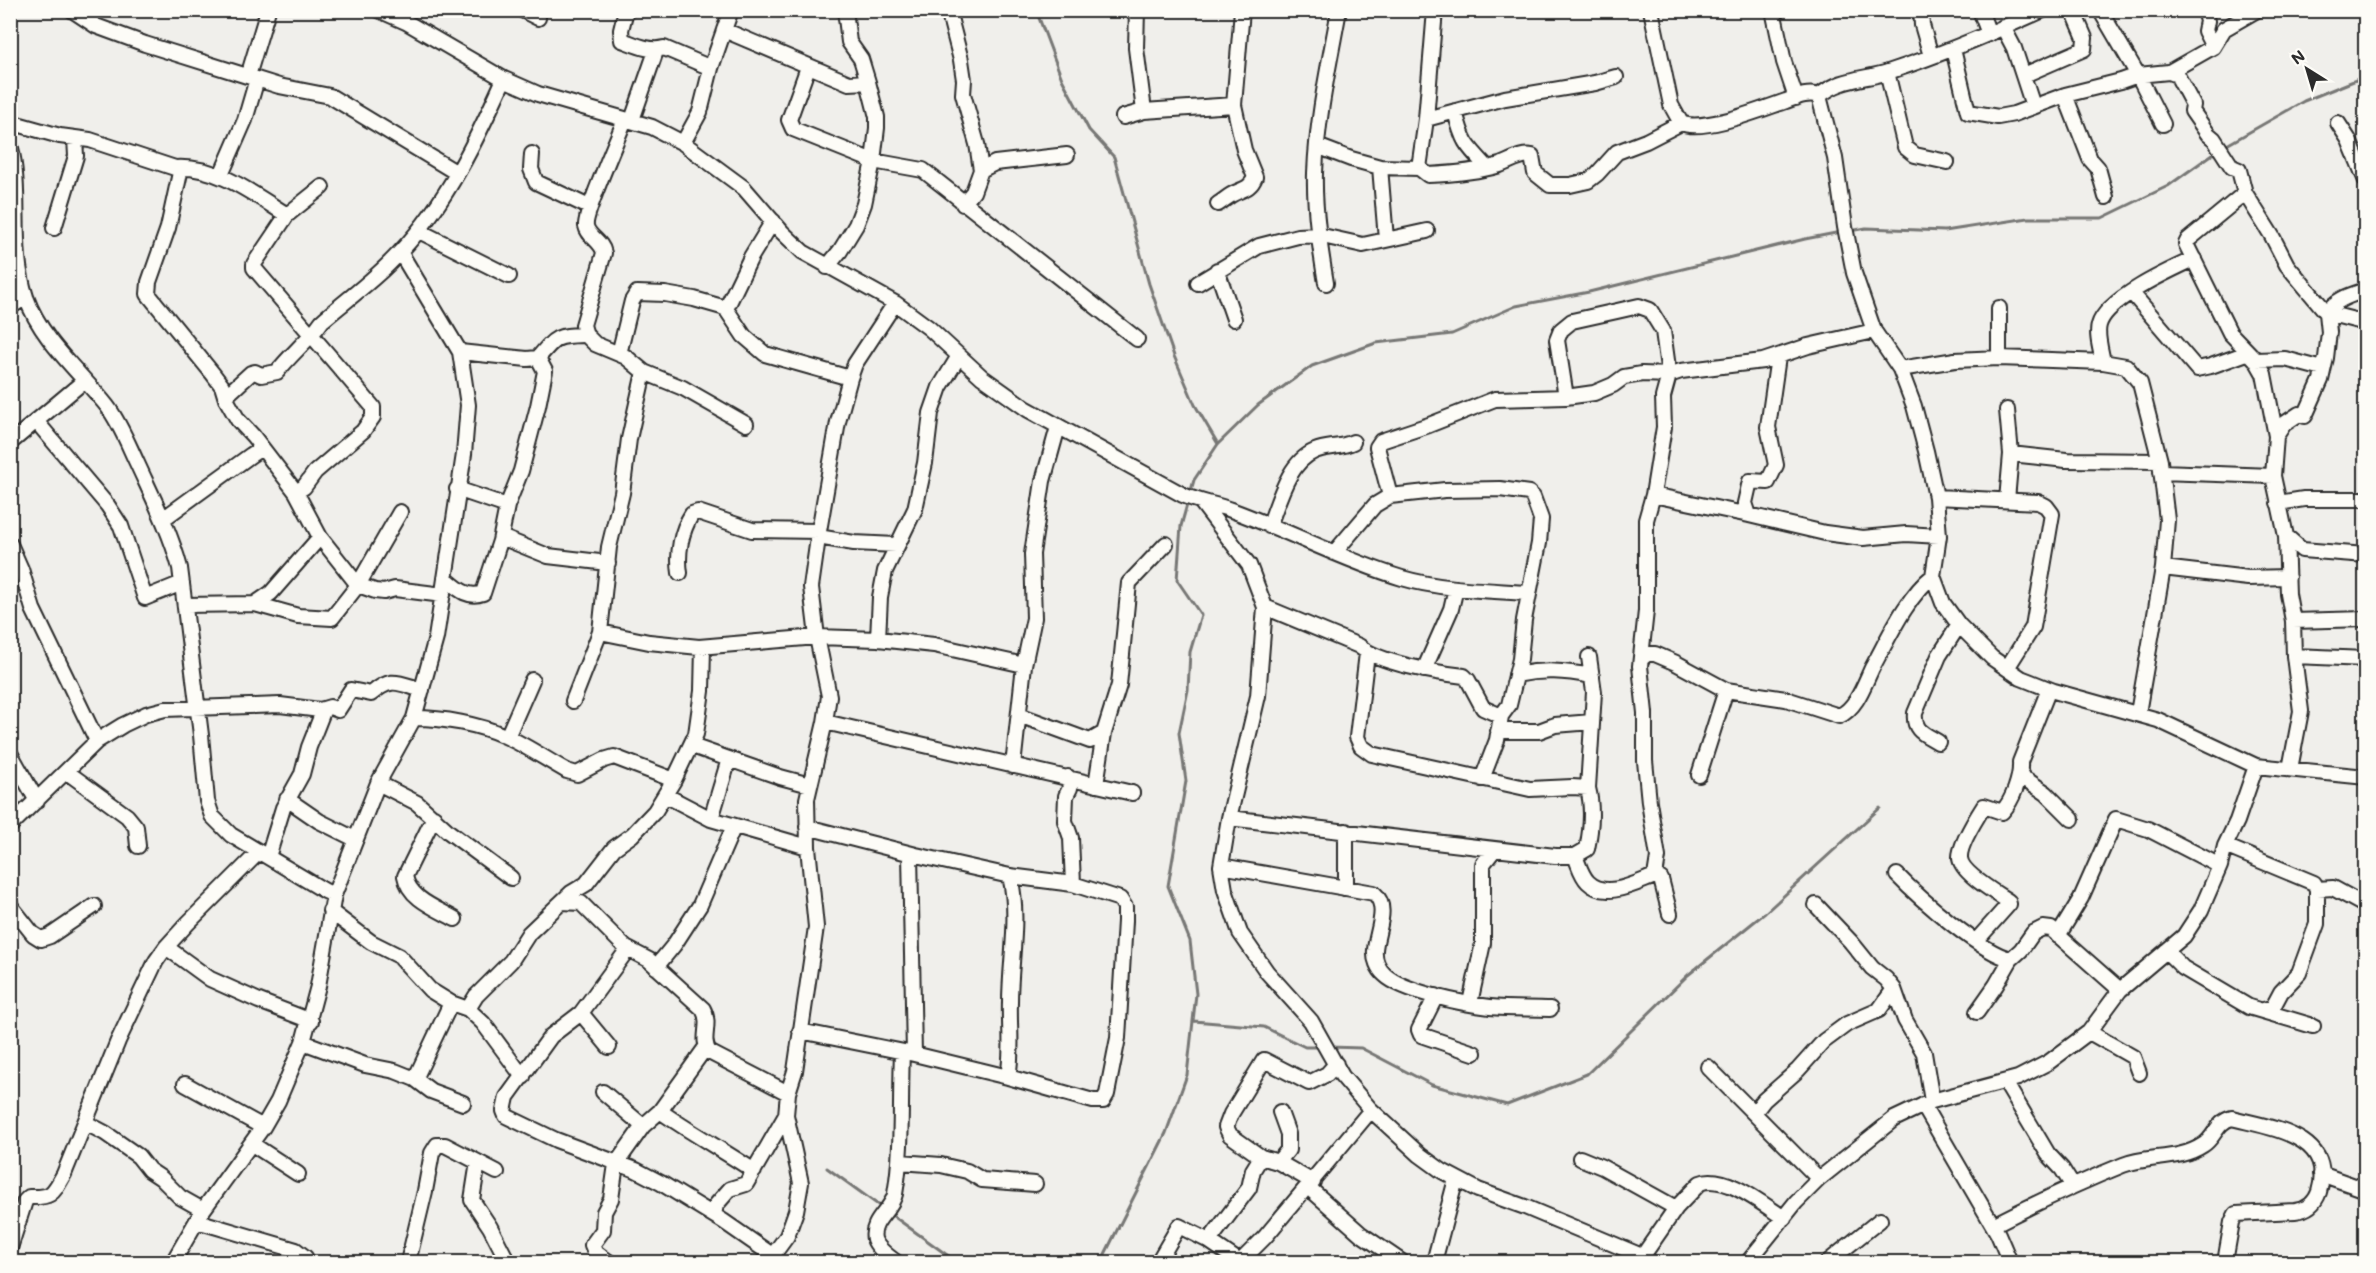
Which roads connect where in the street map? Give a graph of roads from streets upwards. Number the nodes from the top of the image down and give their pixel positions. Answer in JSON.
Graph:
{"nodes":[{"id":1,"x":72,"y":10,"type":"edge"},
{"id":2,"x":268,"y":10,"type":"edge"},
{"id":3,"x":379,"y":10,"type":"edge"},
{"id":4,"x":522,"y":10,"type":"edge"},
{"id":5,"x":626,"y":10,"type":"edge"},
{"id":6,"x":731,"y":10,"type":"edge"},
{"id":7,"x":845,"y":10,"type":"edge"},
{"id":8,"x":948,"y":10,"type":"edge"},
{"id":9,"x":1137,"y":10,"type":"edge"},
{"id":10,"x":1242,"y":10,"type":"edge"},
{"id":11,"x":1339,"y":10,"type":"edge"},
{"id":12,"x":1435,"y":10,"type":"edge"},
{"id":13,"x":1651,"y":10,"type":"edge"},
{"id":14,"x":1773,"y":10,"type":"edge"},
{"id":15,"x":1921,"y":10,"type":"edge"},
{"id":16,"x":1980,"y":10,"type":"edge"},
{"id":17,"x":2073,"y":10,"type":"edge"},
{"id":18,"x":2100,"y":10,"type":"edge"},
{"id":19,"x":2257,"y":10,"type":"edge"},
{"id":20,"x":2038,"y":11,"type":"edge"},
{"id":21,"x":2204,"y":12,"type":"edge"},
{"id":22,"x":538,"y":18,"type":"dead end"},
{"id":23,"x":2003,"y":27,"type":"junction"},
{"id":24,"x":2224,"y":29,"type":"junction"},
{"id":25,"x":724,"y":30,"type":"junction"},
{"id":26,"x":1989,"y":34,"type":"junction"},
{"id":27,"x":2213,"y":47,"type":"junction"},
{"id":28,"x":1953,"y":50,"type":"junction"},
{"id":29,"x":656,"y":51,"type":"junction"},
{"id":30,"x":1931,"y":56,"type":"junction"},
{"id":31,"x":808,"y":67,"type":"junction"},
{"id":32,"x":711,"y":68,"type":"junction"},
{"id":33,"x":2175,"y":71,"type":"junction"},
{"id":34,"x":1887,"y":72,"type":"junction"},
{"id":35,"x":2024,"y":75,"type":"junction"},
{"id":36,"x":2138,"y":75,"type":"junction"},
{"id":37,"x":253,"y":77,"type":"junction"},
{"id":38,"x":1616,"y":77,"type":"dead end"},
{"id":39,"x":504,"y":79,"type":"junction"},
{"id":40,"x":868,"y":82,"type":"junction"},
{"id":41,"x":2065,"y":95,"type":"junction"},
{"id":42,"x":1819,"y":96,"type":"junction"},
{"id":43,"x":1796,"y":98,"type":"junction"},
{"id":44,"x":1234,"y":105,"type":"junction"},
{"id":45,"x":2033,"y":106,"type":"junction"},
{"id":46,"x":1144,"y":111,"type":"junction"},
{"id":47,"x":1455,"y":111,"type":"junction"},
{"id":48,"x":1123,"y":117,"type":"dead end"},
{"id":49,"x":1425,"y":119,"type":"junction"},
{"id":50,"x":629,"y":120,"type":"junction"},
{"id":51,"x":10,"y":122,"type":"edge"},
{"id":52,"x":1681,"y":123,"type":"junction"},
{"id":53,"x":2338,"y":123,"type":"dead end"},
{"id":54,"x":2163,"y":124,"type":"dead end"},
{"id":55,"x":75,"y":138,"type":"junction"},
{"id":56,"x":683,"y":143,"type":"junction"},
{"id":57,"x":10,"y":144,"type":"edge"},
{"id":58,"x":1317,"y":146,"type":"junction"},
{"id":59,"x":531,"y":154,"type":"dead end"},
{"id":60,"x":1067,"y":155,"type":"dead end"},
{"id":61,"x":873,"y":161,"type":"junction"},
{"id":62,"x":1947,"y":162,"type":"dead end"},
{"id":63,"x":1380,"y":167,"type":"junction"},
{"id":64,"x":181,"y":168,"type":"junction"},
{"id":65,"x":1419,"y":168,"type":"junction"},
{"id":66,"x":1488,"y":168,"type":"junction"},
{"id":67,"x":981,"y":170,"type":"junction"},
{"id":68,"x":457,"y":173,"type":"junction"},
{"id":69,"x":221,"y":175,"type":"junction"},
{"id":70,"x":2366,"y":182,"type":"edge"},
{"id":71,"x":322,"y":188,"type":"dead end"},
{"id":72,"x":2245,"y":193,"type":"junction"},
{"id":73,"x":2106,"y":197,"type":"dead end"},
{"id":74,"x":963,"y":204,"type":"junction"},
{"id":75,"x":1218,"y":204,"type":"dead end"},
{"id":76,"x":589,"y":207,"type":"junction"},
{"id":77,"x":287,"y":215,"type":"junction"},
{"id":78,"x":772,"y":221,"type":"junction"},
{"id":79,"x":54,"y":228,"type":"dead end"},
{"id":80,"x":419,"y":231,"type":"junction"},
{"id":81,"x":1427,"y":231,"type":"dead end"},
{"id":82,"x":1318,"y":235,"type":"junction"},
{"id":83,"x":13,"y":239,"type":"edge"},
{"id":84,"x":1386,"y":239,"type":"junction"},
{"id":85,"x":400,"y":252,"type":"junction"},
{"id":86,"x":2194,"y":259,"type":"junction"},
{"id":87,"x":827,"y":267,"type":"junction"},
{"id":88,"x":1217,"y":270,"type":"junction"},
{"id":89,"x":509,"y":276,"type":"dead end"},
{"id":90,"x":1198,"y":283,"type":"dead end"},
{"id":91,"x":1326,"y":283,"type":"dead end"},
{"id":92,"x":2366,"y":290,"type":"edge"},
{"id":93,"x":2131,"y":292,"type":"junction"},
{"id":94,"x":26,"y":297,"type":"junction"},
{"id":95,"x":895,"y":303,"type":"junction"},
{"id":96,"x":10,"y":306,"type":"edge"},
{"id":97,"x":1999,"y":308,"type":"dead end"},
{"id":98,"x":726,"y":309,"type":"junction"},
{"id":99,"x":2327,"y":313,"type":"junction"},
{"id":100,"x":1234,"y":319,"type":"dead end"},
{"id":101,"x":2366,"y":323,"type":"edge"},
{"id":102,"x":1874,"y":331,"type":"junction"},
{"id":103,"x":312,"y":335,"type":"junction"},
{"id":104,"x":586,"y":335,"type":"junction"},
{"id":105,"x":1137,"y":339,"type":"dead end"},
{"id":106,"x":460,"y":352,"type":"junction"},
{"id":107,"x":619,"y":354,"type":"junction"},
{"id":108,"x":959,"y":356,"type":"junction"},
{"id":109,"x":2251,"y":356,"type":"junction"},
{"id":110,"x":1778,"y":357,"type":"junction"},
{"id":111,"x":538,"y":358,"type":"junction"},
{"id":112,"x":1999,"y":358,"type":"junction"},
{"id":113,"x":2103,"y":362,"type":"junction"},
{"id":114,"x":1900,"y":369,"type":"junction"},
{"id":115,"x":2323,"y":369,"type":"junction"},
{"id":116,"x":644,"y":372,"type":"junction"},
{"id":117,"x":1669,"y":375,"type":"junction"},
{"id":118,"x":849,"y":378,"type":"junction"},
{"id":119,"x":84,"y":381,"type":"junction"},
{"id":120,"x":1566,"y":397,"type":"junction"},
{"id":121,"x":226,"y":399,"type":"junction"},
{"id":122,"x":2007,"y":410,"type":"dead end"},
{"id":123,"x":36,"y":421,"type":"junction"},
{"id":124,"x":746,"y":424,"type":"dead end"},
{"id":125,"x":1058,"y":427,"type":"junction"},
{"id":126,"x":2276,"y":436,"type":"junction"},
{"id":127,"x":1353,"y":442,"type":"dead end"},
{"id":128,"x":10,"y":443,"type":"edge"},
{"id":129,"x":259,"y":445,"type":"junction"},
{"id":130,"x":2010,"y":454,"type":"junction"},
{"id":131,"x":2160,"y":467,"type":"junction"},
{"id":132,"x":2273,"y":476,"type":"junction"},
{"id":133,"x":457,"y":489,"type":"junction"},
{"id":134,"x":296,"y":492,"type":"junction"},
{"id":135,"x":1653,"y":495,"type":"junction"},
{"id":136,"x":1390,"y":496,"type":"junction"},
{"id":137,"x":1936,"y":497,"type":"junction"},
{"id":138,"x":2366,"y":499,"type":"edge"},
{"id":139,"x":2007,"y":500,"type":"junction"},
{"id":140,"x":1201,"y":502,"type":"junction"},
{"id":141,"x":2278,"y":503,"type":"junction"},
{"id":142,"x":507,"y":506,"type":"junction"},
{"id":143,"x":400,"y":512,"type":"dead end"},
{"id":144,"x":1749,"y":515,"type":"junction"},
{"id":145,"x":162,"y":519,"type":"junction"},
{"id":146,"x":1269,"y":526,"type":"junction"},
{"id":147,"x":818,"y":534,"type":"junction"},
{"id":148,"x":1939,"y":536,"type":"junction"},
{"id":149,"x":2286,"y":536,"type":"junction"},
{"id":150,"x":320,"y":537,"type":"junction"},
{"id":151,"x":500,"y":541,"type":"junction"},
{"id":152,"x":10,"y":544,"type":"edge"},
{"id":153,"x":1166,"y":544,"type":"dead end"},
{"id":154,"x":896,"y":545,"type":"junction"},
{"id":155,"x":1334,"y":554,"type":"junction"},
{"id":156,"x":2366,"y":555,"type":"edge"},
{"id":157,"x":608,"y":563,"type":"junction"},
{"id":158,"x":2163,"y":568,"type":"junction"},
{"id":159,"x":680,"y":573,"type":"dead end"},
{"id":160,"x":1933,"y":576,"type":"junction"},
{"id":161,"x":2288,"y":577,"type":"junction"},
{"id":162,"x":445,"y":578,"type":"junction"},
{"id":163,"x":182,"y":583,"type":"junction"},
{"id":164,"x":358,"y":585,"type":"junction"},
{"id":165,"x":1456,"y":588,"type":"junction"},
{"id":166,"x":1530,"y":593,"type":"junction"},
{"id":167,"x":443,"y":595,"type":"junction"},
{"id":168,"x":255,"y":604,"type":"junction"},
{"id":169,"x":185,"y":605,"type":"junction"},
{"id":170,"x":1265,"y":607,"type":"junction"},
{"id":171,"x":2366,"y":619,"type":"edge"},
{"id":172,"x":2294,"y":621,"type":"junction"},
{"id":173,"x":1959,"y":625,"type":"junction"},
{"id":174,"x":600,"y":632,"type":"junction"},
{"id":175,"x":817,"y":637,"type":"junction"},
{"id":176,"x":878,"y":639,"type":"junction"},
{"id":177,"x":703,"y":647,"type":"junction"},
{"id":178,"x":1367,"y":653,"type":"junction"},
{"id":179,"x":2295,"y":656,"type":"junction"},
{"id":180,"x":1589,"y":657,"type":"dead end"},
{"id":181,"x":1641,"y":659,"type":"junction"},
{"id":182,"x":2366,"y":659,"type":"edge"},
{"id":183,"x":1024,"y":665,"type":"junction"},
{"id":184,"x":2007,"y":668,"type":"junction"},
{"id":185,"x":1424,"y":670,"type":"junction"},
{"id":186,"x":1516,"y":675,"type":"junction"},
{"id":187,"x":1592,"y":676,"type":"junction"},
{"id":188,"x":532,"y":680,"type":"dead end"},
{"id":189,"x":2049,"y":689,"type":"junction"},
{"id":190,"x":422,"y":690,"type":"junction"},
{"id":191,"x":1726,"y":690,"type":"junction"},
{"id":192,"x":573,"y":701,"type":"dead end"},
{"id":193,"x":198,"y":707,"type":"junction"},
{"id":194,"x":324,"y":709,"type":"junction"},
{"id":195,"x":2138,"y":713,"type":"junction"},
{"id":196,"x":1019,"y":715,"type":"junction"},
{"id":197,"x":1501,"y":716,"type":"junction"},
{"id":198,"x":414,"y":718,"type":"junction"},
{"id":199,"x":825,"y":722,"type":"junction"},
{"id":200,"x":1592,"y":722,"type":"junction"},
{"id":201,"x":1498,"y":730,"type":"junction"},
{"id":202,"x":1104,"y":733,"type":"junction"},
{"id":203,"x":507,"y":737,"type":"junction"},
{"id":204,"x":97,"y":741,"type":"junction"},
{"id":205,"x":1938,"y":742,"type":"dead end"},
{"id":206,"x":692,"y":746,"type":"junction"},
{"id":207,"x":10,"y":753,"type":"edge"},
{"id":208,"x":729,"y":759,"type":"junction"},
{"id":209,"x":2256,"y":765,"type":"junction"},
{"id":210,"x":1013,"y":766,"type":"junction"},
{"id":211,"x":2289,"y":769,"type":"junction"},
{"id":212,"x":67,"y":772,"type":"junction"},
{"id":213,"x":2021,"y":773,"type":"junction"},
{"id":214,"x":1699,"y":775,"type":"dead end"},
{"id":215,"x":1068,"y":777,"type":"junction"},
{"id":216,"x":2366,"y":777,"type":"edge"},
{"id":217,"x":1482,"y":779,"type":"junction"},
{"id":218,"x":674,"y":780,"type":"junction"},
{"id":219,"x":378,"y":783,"type":"junction"},
{"id":220,"x":810,"y":785,"type":"junction"},
{"id":221,"x":1096,"y":785,"type":"junction"},
{"id":222,"x":1588,"y":788,"type":"junction"},
{"id":223,"x":1132,"y":793,"type":"dead end"},
{"id":224,"x":665,"y":795,"type":"junction"},
{"id":225,"x":287,"y":799,"type":"junction"},
{"id":226,"x":38,"y":801,"type":"junction"},
{"id":227,"x":434,"y":817,"type":"junction"},
{"id":228,"x":1229,"y":818,"type":"junction"},
{"id":229,"x":711,"y":819,"type":"junction"},
{"id":230,"x":2072,"y":819,"type":"dead end"},
{"id":231,"x":10,"y":826,"type":"edge"},
{"id":232,"x":734,"y":826,"type":"junction"},
{"id":233,"x":807,"y":826,"type":"junction"},
{"id":234,"x":1346,"y":831,"type":"junction"},
{"id":235,"x":355,"y":839,"type":"junction"},
{"id":236,"x":138,"y":846,"type":"dead end"},
{"id":237,"x":2225,"y":846,"type":"junction"},
{"id":238,"x":808,"y":847,"type":"junction"},
{"id":239,"x":1494,"y":850,"type":"junction"},
{"id":240,"x":263,"y":854,"type":"junction"},
{"id":241,"x":910,"y":854,"type":"junction"},
{"id":242,"x":1575,"y":856,"type":"junction"},
{"id":243,"x":1221,"y":866,"type":"junction"},
{"id":244,"x":2220,"y":866,"type":"junction"},
{"id":245,"x":1898,"y":875,"type":"dead end"},
{"id":246,"x":1010,"y":876,"type":"junction"},
{"id":247,"x":1655,"y":876,"type":"junction"},
{"id":248,"x":511,"y":878,"type":"dead end"},
{"id":249,"x":1073,"y":884,"type":"junction"},
{"id":250,"x":581,"y":888,"type":"junction"},
{"id":251,"x":1344,"y":888,"type":"junction"},
{"id":252,"x":2318,"y":889,"type":"junction"},
{"id":253,"x":334,"y":895,"type":"junction"},
{"id":254,"x":562,"y":902,"type":"junction"},
{"id":255,"x":581,"y":903,"type":"junction"},
{"id":256,"x":10,"y":905,"type":"edge"},
{"id":257,"x":94,"y":906,"type":"dead end"},
{"id":258,"x":1816,"y":906,"type":"dead end"},
{"id":259,"x":2366,"y":906,"type":"edge"},
{"id":260,"x":330,"y":911,"type":"junction"},
{"id":261,"x":1670,"y":914,"type":"dead end"},
{"id":262,"x":455,"y":919,"type":"dead end"},
{"id":263,"x":2058,"y":936,"type":"junction"},
{"id":264,"x":1977,"y":940,"type":"junction"},
{"id":265,"x":166,"y":947,"type":"junction"},
{"id":266,"x":628,"y":949,"type":"junction"},
{"id":267,"x":2166,"y":951,"type":"junction"},
{"id":268,"x":2011,"y":958,"type":"junction"},
{"id":269,"x":656,"y":967,"type":"junction"},
{"id":270,"x":1894,"y":989,"type":"junction"},
{"id":271,"x":2120,"y":990,"type":"junction"},
{"id":272,"x":1436,"y":996,"type":"junction"},
{"id":273,"x":451,"y":1003,"type":"junction"},
{"id":274,"x":1470,"y":1003,"type":"junction"},
{"id":275,"x":468,"y":1009,"type":"junction"},
{"id":276,"x":1550,"y":1009,"type":"dead end"},
{"id":277,"x":2264,"y":1010,"type":"junction"},
{"id":278,"x":1977,"y":1012,"type":"dead end"},
{"id":279,"x":581,"y":1013,"type":"junction"},
{"id":280,"x":310,"y":1020,"type":"junction"},
{"id":281,"x":2313,"y":1026,"type":"dead end"},
{"id":282,"x":800,"y":1031,"type":"junction"},
{"id":283,"x":2089,"y":1032,"type":"junction"},
{"id":284,"x":303,"y":1042,"type":"junction"},
{"id":285,"x":609,"y":1047,"type":"dead end"},
{"id":286,"x":706,"y":1047,"type":"junction"},
{"id":287,"x":908,"y":1053,"type":"junction"},
{"id":288,"x":1474,"y":1053,"type":"dead end"},
{"id":289,"x":1336,"y":1064,"type":"junction"},
{"id":290,"x":1708,"y":1067,"type":"dead end"},
{"id":291,"x":2139,"y":1073,"type":"dead end"},
{"id":292,"x":523,"y":1077,"type":"junction"},
{"id":293,"x":1008,"y":1077,"type":"junction"},
{"id":294,"x":415,"y":1079,"type":"junction"},
{"id":295,"x":2005,"y":1082,"type":"junction"},
{"id":296,"x":185,"y":1084,"type":"dead end"},
{"id":297,"x":603,"y":1092,"type":"dead end"},
{"id":298,"x":788,"y":1093,"type":"junction"},
{"id":299,"x":463,"y":1103,"type":"dead end"},
{"id":300,"x":1927,"y":1103,"type":"junction"},
{"id":301,"x":1371,"y":1110,"type":"junction"},
{"id":302,"x":660,"y":1111,"type":"junction"},
{"id":303,"x":1280,"y":1112,"type":"dead end"},
{"id":304,"x":1754,"y":1113,"type":"junction"},
{"id":305,"x":786,"y":1115,"type":"junction"},
{"id":306,"x":86,"y":1123,"type":"junction"},
{"id":307,"x":643,"y":1126,"type":"junction"},
{"id":308,"x":263,"y":1127,"type":"junction"},
{"id":309,"x":252,"y":1144,"type":"junction"},
{"id":310,"x":1261,"y":1157,"type":"junction"},
{"id":311,"x":1580,"y":1158,"type":"dead end"},
{"id":312,"x":478,"y":1162,"type":"junction"},
{"id":313,"x":900,"y":1162,"type":"junction"},
{"id":314,"x":1278,"y":1162,"type":"junction"},
{"id":315,"x":616,"y":1164,"type":"junction"},
{"id":316,"x":754,"y":1171,"type":"junction"},
{"id":317,"x":497,"y":1173,"type":"dead end"},
{"id":318,"x":298,"y":1174,"type":"dead end"},
{"id":319,"x":2321,"y":1174,"type":"junction"},
{"id":320,"x":1456,"y":1179,"type":"junction"},
{"id":321,"x":1819,"y":1179,"type":"junction"},
{"id":322,"x":1035,"y":1184,"type":"dead end"},
{"id":323,"x":1310,"y":1184,"type":"junction"},
{"id":324,"x":2072,"y":1185,"type":"junction"},
{"id":325,"x":2366,"y":1190,"type":"edge"},
{"id":326,"x":1676,"y":1208,"type":"junction"},
{"id":327,"x":200,"y":1215,"type":"junction"},
{"id":328,"x":714,"y":1215,"type":"junction"},
{"id":329,"x":1784,"y":1218,"type":"junction"},
{"id":330,"x":1880,"y":1220,"type":"dead end"},
{"id":331,"x":1993,"y":1225,"type":"junction"},
{"id":332,"x":1209,"y":1241,"type":"junction"},
{"id":333,"x":10,"y":1248,"type":"edge"},
{"id":334,"x":770,"y":1259,"type":"edge"},
{"id":335,"x":1641,"y":1259,"type":"edge"},
{"id":336,"x":894,"y":1262,"type":"edge"},
{"id":337,"x":1240,"y":1262,"type":"edge"},
{"id":338,"x":173,"y":1263,"type":"edge"},
{"id":339,"x":304,"y":1263,"type":"edge"},
{"id":340,"x":408,"y":1263,"type":"edge"},
{"id":341,"x":508,"y":1263,"type":"edge"},
{"id":342,"x":609,"y":1263,"type":"edge"},
{"id":343,"x":1158,"y":1263,"type":"edge"},
{"id":344,"x":1402,"y":1263,"type":"edge"},
{"id":345,"x":1434,"y":1263,"type":"edge"},
{"id":346,"x":1748,"y":1263,"type":"edge"},
{"id":347,"x":1828,"y":1263,"type":"edge"},
{"id":348,"x":2010,"y":1263,"type":"edge"},
{"id":349,"x":2225,"y":1263,"type":"edge"}],
"edges":[{"from":1,"to":37,"type":"street"},
{"from":2,"to":37,"type":"street"},
{"from":3,"to":39,"type":"street"},
{"from":4,"to":22,"type":"street"},
{"from":5,"to":29,"type":"street"},
{"from":6,"to":25,"type":"street"},
{"from":7,"to":40,"type":"street"},
{"from":8,"to":67,"type":"street"},
{"from":9,"to":46,"type":"street"},
{"from":10,"to":44,"type":"street"},
{"from":11,"to":58,"type":"street"},
{"from":12,"to":49,"type":"street"},
{"from":13,"to":52,"type":"street"},
{"from":14,"to":43,"type":"street"},
{"from":15,"to":30,"type":"street"},
{"from":16,"to":26,"type":"street"},
{"from":17,"to":35,"type":"street"},
{"from":18,"to":36,"type":"street"},
{"from":19,"to":24,"type":"street"},
{"from":20,"to":23,"type":"street"},
{"from":21,"to":24,"type":"street"},
{"from":21,"to":27,"type":"street"},
{"from":23,"to":26,"type":"street"},
{"from":23,"to":35,"type":"street"},
{"from":24,"to":27,"type":"street"},
{"from":25,"to":31,"type":"street"},
{"from":25,"to":32,"type":"street"},
{"from":26,"to":28,"type":"street"},
{"from":27,"to":33,"type":"street"},
{"from":28,"to":30,"type":"street"},
{"from":28,"to":45,"type":"street"},
{"from":29,"to":32,"type":"street"},
{"from":29,"to":50,"type":"street"},
{"from":30,"to":34,"type":"street"},
{"from":31,"to":40,"type":"street"},
{"from":31,"to":61,"type":"street"},
{"from":32,"to":56,"type":"street"},
{"from":33,"to":36,"type":"street"},
{"from":33,"to":72,"type":"street"},
{"from":34,"to":42,"type":"street"},
{"from":34,"to":62,"type":"street"},
{"from":35,"to":45,"type":"street"},
{"from":36,"to":41,"type":"street"},
{"from":36,"to":54,"type":"street"},
{"from":37,"to":68,"type":"street"},
{"from":37,"to":69,"type":"street"},
{"from":38,"to":47,"type":"street"},
{"from":39,"to":50,"type":"street"},
{"from":39,"to":68,"type":"street"},
{"from":40,"to":61,"type":"street"},
{"from":41,"to":45,"type":"street"},
{"from":41,"to":73,"type":"street"},
{"from":42,"to":43,"type":"street"},
{"from":42,"to":102,"type":"street"},
{"from":43,"to":52,"type":"street"},
{"from":44,"to":46,"type":"street"},
{"from":44,"to":75,"type":"street"},
{"from":46,"to":48,"type":"street"},
{"from":47,"to":49,"type":"street"},
{"from":47,"to":66,"type":"street"},
{"from":49,"to":65,"type":"street"},
{"from":50,"to":56,"type":"street"},
{"from":50,"to":76,"type":"street"},
{"from":51,"to":55,"type":"street"},
{"from":52,"to":66,"type":"street"},
{"from":53,"to":70,"type":"street"},
{"from":55,"to":64,"type":"street"},
{"from":55,"to":79,"type":"street"},
{"from":56,"to":78,"type":"street"},
{"from":57,"to":83,"type":"street"},
{"from":58,"to":63,"type":"street"},
{"from":58,"to":82,"type":"street"},
{"from":59,"to":76,"type":"street"},
{"from":60,"to":67,"type":"street"},
{"from":61,"to":74,"type":"street"},
{"from":61,"to":87,"type":"street"},
{"from":63,"to":65,"type":"street"},
{"from":63,"to":84,"type":"street"},
{"from":64,"to":69,"type":"street"},
{"from":64,"to":121,"type":"street"},
{"from":65,"to":66,"type":"street"},
{"from":67,"to":74,"type":"street"},
{"from":68,"to":80,"type":"street"},
{"from":69,"to":77,"type":"street"},
{"from":71,"to":77,"type":"street"},
{"from":72,"to":86,"type":"street"},
{"from":72,"to":99,"type":"street"},
{"from":74,"to":105,"type":"street"},
{"from":76,"to":104,"type":"street"},
{"from":77,"to":103,"type":"street"},
{"from":78,"to":87,"type":"street"},
{"from":78,"to":98,"type":"street"},
{"from":80,"to":85,"type":"street"},
{"from":80,"to":89,"type":"street"},
{"from":81,"to":84,"type":"street"},
{"from":82,"to":84,"type":"street"},
{"from":82,"to":88,"type":"street"},
{"from":82,"to":91,"type":"street"},
{"from":83,"to":94,"type":"street"},
{"from":85,"to":103,"type":"street"},
{"from":85,"to":106,"type":"street"},
{"from":86,"to":93,"type":"street"},
{"from":86,"to":109,"type":"street"},
{"from":87,"to":95,"type":"street"},
{"from":88,"to":90,"type":"street"},
{"from":88,"to":100,"type":"street"},
{"from":92,"to":99,"type":"street"},
{"from":93,"to":109,"type":"street"},
{"from":93,"to":113,"type":"street"},
{"from":94,"to":96,"type":"street"},
{"from":94,"to":119,"type":"street"},
{"from":95,"to":108,"type":"street"},
{"from":95,"to":118,"type":"street"},
{"from":97,"to":112,"type":"street"},
{"from":98,"to":107,"type":"street"},
{"from":98,"to":118,"type":"street"},
{"from":99,"to":101,"type":"street"},
{"from":99,"to":115,"type":"street"},
{"from":102,"to":110,"type":"street"},
{"from":102,"to":114,"type":"street"},
{"from":103,"to":121,"type":"street"},
{"from":103,"to":134,"type":"street"},
{"from":104,"to":107,"type":"street"},
{"from":104,"to":111,"type":"street"},
{"from":106,"to":111,"type":"street"},
{"from":106,"to":133,"type":"street"},
{"from":107,"to":116,"type":"street"},
{"from":108,"to":125,"type":"street"},
{"from":108,"to":154,"type":"street"},
{"from":109,"to":115,"type":"street"},
{"from":109,"to":126,"type":"street"},
{"from":110,"to":117,"type":"street"},
{"from":110,"to":144,"type":"street"},
{"from":111,"to":142,"type":"street"},
{"from":112,"to":113,"type":"street"},
{"from":112,"to":114,"type":"street"},
{"from":113,"to":131,"type":"street"},
{"from":114,"to":137,"type":"street"},
{"from":115,"to":126,"type":"street"},
{"from":116,"to":124,"type":"street"},
{"from":116,"to":157,"type":"street"},
{"from":117,"to":120,"type":"street"},
{"from":117,"to":120,"type":"street"},
{"from":117,"to":135,"type":"street"},
{"from":118,"to":147,"type":"street"},
{"from":119,"to":123,"type":"street"},
{"from":119,"to":145,"type":"street"},
{"from":120,"to":136,"type":"street"},
{"from":121,"to":129,"type":"street"},
{"from":122,"to":130,"type":"street"},
{"from":123,"to":128,"type":"street"},
{"from":123,"to":163,"type":"street"},
{"from":125,"to":140,"type":"street"},
{"from":125,"to":183,"type":"street"},
{"from":126,"to":132,"type":"street"},
{"from":127,"to":146,"type":"street"},
{"from":129,"to":134,"type":"street"},
{"from":129,"to":145,"type":"street"},
{"from":130,"to":131,"type":"street"},
{"from":130,"to":139,"type":"street"},
{"from":131,"to":132,"type":"street"},
{"from":131,"to":158,"type":"street"},
{"from":132,"to":141,"type":"street"},
{"from":133,"to":142,"type":"street"},
{"from":133,"to":162,"type":"street"},
{"from":134,"to":150,"type":"street"},
{"from":135,"to":144,"type":"street"},
{"from":135,"to":181,"type":"street"},
{"from":136,"to":155,"type":"street"},
{"from":136,"to":166,"type":"street"},
{"from":137,"to":139,"type":"street"},
{"from":137,"to":148,"type":"street"},
{"from":138,"to":141,"type":"street"},
{"from":139,"to":184,"type":"street"},
{"from":140,"to":146,"type":"street"},
{"from":140,"to":170,"type":"street"},
{"from":141,"to":149,"type":"street"},
{"from":142,"to":151,"type":"street"},
{"from":143,"to":164,"type":"street"},
{"from":144,"to":148,"type":"street"},
{"from":145,"to":163,"type":"street"},
{"from":146,"to":155,"type":"street"},
{"from":147,"to":154,"type":"street"},
{"from":147,"to":159,"type":"street"},
{"from":147,"to":175,"type":"street"},
{"from":148,"to":160,"type":"street"},
{"from":149,"to":156,"type":"street"},
{"from":149,"to":161,"type":"street"},
{"from":150,"to":164,"type":"street"},
{"from":150,"to":168,"type":"street"},
{"from":151,"to":157,"type":"street"},
{"from":151,"to":162,"type":"street"},
{"from":152,"to":204,"type":"street"},
{"from":153,"to":202,"type":"street"},
{"from":154,"to":176,"type":"street"},
{"from":155,"to":165,"type":"street"},
{"from":157,"to":174,"type":"street"},
{"from":158,"to":161,"type":"street"},
{"from":158,"to":195,"type":"street"},
{"from":160,"to":173,"type":"street"},
{"from":160,"to":191,"type":"street"},
{"from":161,"to":172,"type":"street"},
{"from":162,"to":167,"type":"street"},
{"from":163,"to":169,"type":"street"},
{"from":164,"to":167,"type":"street"},
{"from":164,"to":168,"type":"street"},
{"from":165,"to":166,"type":"street"},
{"from":165,"to":185,"type":"street"},
{"from":166,"to":186,"type":"street"},
{"from":167,"to":190,"type":"street"},
{"from":168,"to":169,"type":"street"},
{"from":169,"to":193,"type":"street"},
{"from":170,"to":178,"type":"street"},
{"from":170,"to":228,"type":"street"},
{"from":171,"to":172,"type":"street"},
{"from":172,"to":179,"type":"street"},
{"from":173,"to":184,"type":"street"},
{"from":173,"to":205,"type":"street"},
{"from":174,"to":177,"type":"street"},
{"from":174,"to":192,"type":"street"},
{"from":175,"to":176,"type":"street"},
{"from":175,"to":177,"type":"street"},
{"from":175,"to":199,"type":"street"},
{"from":176,"to":183,"type":"street"},
{"from":177,"to":206,"type":"street"},
{"from":178,"to":185,"type":"street"},
{"from":178,"to":217,"type":"street"},
{"from":179,"to":182,"type":"street"},
{"from":179,"to":211,"type":"street"},
{"from":180,"to":187,"type":"street"},
{"from":181,"to":191,"type":"street"},
{"from":181,"to":247,"type":"street"},
{"from":183,"to":196,"type":"street"},
{"from":184,"to":189,"type":"street"},
{"from":185,"to":197,"type":"street"},
{"from":186,"to":187,"type":"street"},
{"from":186,"to":197,"type":"street"},
{"from":187,"to":200,"type":"street"},
{"from":188,"to":203,"type":"street"},
{"from":189,"to":195,"type":"street"},
{"from":189,"to":213,"type":"street"},
{"from":190,"to":194,"type":"street"},
{"from":190,"to":198,"type":"street"},
{"from":191,"to":214,"type":"street"},
{"from":193,"to":194,"type":"street"},
{"from":193,"to":204,"type":"street"},
{"from":193,"to":240,"type":"street"},
{"from":194,"to":225,"type":"street"},
{"from":195,"to":209,"type":"street"},
{"from":196,"to":202,"type":"street"},
{"from":196,"to":210,"type":"street"},
{"from":197,"to":201,"type":"street"},
{"from":198,"to":203,"type":"street"},
{"from":198,"to":219,"type":"street"},
{"from":199,"to":210,"type":"street"},
{"from":199,"to":220,"type":"street"},
{"from":200,"to":201,"type":"street"},
{"from":200,"to":222,"type":"street"},
{"from":201,"to":217,"type":"street"},
{"from":202,"to":221,"type":"street"},
{"from":203,"to":218,"type":"street"},
{"from":204,"to":212,"type":"street"},
{"from":206,"to":208,"type":"street"},
{"from":206,"to":218,"type":"street"},
{"from":207,"to":226,"type":"street"},
{"from":208,"to":220,"type":"street"},
{"from":208,"to":229,"type":"street"},
{"from":209,"to":211,"type":"street"},
{"from":209,"to":237,"type":"street"},
{"from":210,"to":215,"type":"street"},
{"from":211,"to":216,"type":"street"},
{"from":212,"to":226,"type":"street"},
{"from":212,"to":236,"type":"street"},
{"from":213,"to":230,"type":"street"},
{"from":213,"to":264,"type":"street"},
{"from":215,"to":221,"type":"street"},
{"from":215,"to":249,"type":"street"},
{"from":217,"to":222,"type":"street"},
{"from":218,"to":224,"type":"street"},
{"from":219,"to":227,"type":"street"},
{"from":219,"to":235,"type":"street"},
{"from":220,"to":233,"type":"street"},
{"from":221,"to":223,"type":"street"},
{"from":222,"to":242,"type":"street"},
{"from":224,"to":229,"type":"street"},
{"from":224,"to":250,"type":"street"},
{"from":225,"to":235,"type":"street"},
{"from":225,"to":240,"type":"street"},
{"from":226,"to":231,"type":"street"},
{"from":227,"to":248,"type":"street"},
{"from":227,"to":262,"type":"street"},
{"from":228,"to":234,"type":"street"},
{"from":228,"to":243,"type":"street"},
{"from":229,"to":232,"type":"street"},
{"from":232,"to":238,"type":"street"},
{"from":232,"to":269,"type":"street"},
{"from":233,"to":238,"type":"street"},
{"from":233,"to":241,"type":"street"},
{"from":234,"to":239,"type":"street"},
{"from":234,"to":251,"type":"street"},
{"from":235,"to":253,"type":"street"},
{"from":237,"to":244,"type":"street"},
{"from":237,"to":252,"type":"street"},
{"from":238,"to":282,"type":"street"},
{"from":239,"to":242,"type":"street"},
{"from":239,"to":274,"type":"street"},
{"from":240,"to":253,"type":"street"},
{"from":240,"to":265,"type":"street"},
{"from":241,"to":246,"type":"street"},
{"from":241,"to":287,"type":"street"},
{"from":242,"to":247,"type":"street"},
{"from":243,"to":251,"type":"street"},
{"from":243,"to":289,"type":"street"},
{"from":244,"to":263,"type":"street"},
{"from":244,"to":267,"type":"street"},
{"from":245,"to":264,"type":"street"},
{"from":246,"to":249,"type":"street"},
{"from":246,"to":293,"type":"street"},
{"from":247,"to":261,"type":"street"},
{"from":249,"to":293,"type":"street"},
{"from":250,"to":254,"type":"street"},
{"from":250,"to":255,"type":"street"},
{"from":251,"to":272,"type":"street"},
{"from":252,"to":259,"type":"street"},
{"from":252,"to":277,"type":"street"},
{"from":253,"to":260,"type":"street"},
{"from":254,"to":255,"type":"street"},
{"from":254,"to":275,"type":"street"},
{"from":255,"to":266,"type":"street"},
{"from":256,"to":257,"type":"street"},
{"from":258,"to":270,"type":"street"},
{"from":260,"to":273,"type":"street"},
{"from":260,"to":280,"type":"street"},
{"from":263,"to":268,"type":"street"},
{"from":263,"to":271,"type":"street"},
{"from":264,"to":268,"type":"street"},
{"from":265,"to":280,"type":"street"},
{"from":265,"to":306,"type":"street"},
{"from":266,"to":269,"type":"street"},
{"from":266,"to":279,"type":"street"},
{"from":267,"to":271,"type":"street"},
{"from":267,"to":277,"type":"street"},
{"from":268,"to":278,"type":"street"},
{"from":269,"to":286,"type":"street"},
{"from":270,"to":300,"type":"street"},
{"from":270,"to":304,"type":"street"},
{"from":271,"to":283,"type":"street"},
{"from":272,"to":274,"type":"street"},
{"from":272,"to":288,"type":"street"},
{"from":273,"to":275,"type":"street"},
{"from":273,"to":294,"type":"street"},
{"from":274,"to":276,"type":"street"},
{"from":275,"to":292,"type":"street"},
{"from":277,"to":281,"type":"street"},
{"from":279,"to":285,"type":"street"},
{"from":279,"to":292,"type":"street"},
{"from":280,"to":284,"type":"street"},
{"from":282,"to":287,"type":"street"},
{"from":282,"to":298,"type":"street"},
{"from":283,"to":291,"type":"street"},
{"from":283,"to":295,"type":"street"},
{"from":284,"to":294,"type":"street"},
{"from":284,"to":308,"type":"street"},
{"from":286,"to":298,"type":"street"},
{"from":286,"to":302,"type":"street"},
{"from":287,"to":293,"type":"street"},
{"from":287,"to":313,"type":"street"},
{"from":289,"to":301,"type":"street"},
{"from":289,"to":310,"type":"street"},
{"from":290,"to":304,"type":"street"},
{"from":292,"to":315,"type":"street"},
{"from":294,"to":299,"type":"street"},
{"from":295,"to":300,"type":"street"},
{"from":295,"to":324,"type":"street"},
{"from":296,"to":308,"type":"street"},
{"from":297,"to":307,"type":"street"},
{"from":298,"to":305,"type":"street"},
{"from":300,"to":321,"type":"street"},
{"from":300,"to":331,"type":"street"},
{"from":301,"to":320,"type":"street"},
{"from":301,"to":323,"type":"street"},
{"from":302,"to":307,"type":"street"},
{"from":302,"to":316,"type":"street"},
{"from":303,"to":314,"type":"street"},
{"from":304,"to":321,"type":"street"},
{"from":305,"to":316,"type":"street"},
{"from":305,"to":334,"type":"street"},
{"from":306,"to":327,"type":"street"},
{"from":306,"to":333,"type":"street"},
{"from":307,"to":315,"type":"street"},
{"from":308,"to":309,"type":"street"},
{"from":309,"to":318,"type":"street"},
{"from":309,"to":327,"type":"street"},
{"from":310,"to":314,"type":"street"},
{"from":310,"to":332,"type":"street"},
{"from":311,"to":326,"type":"street"},
{"from":312,"to":317,"type":"street"},
{"from":312,"to":340,"type":"street"},
{"from":312,"to":341,"type":"street"},
{"from":313,"to":322,"type":"street"},
{"from":313,"to":336,"type":"street"},
{"from":314,"to":323,"type":"street"},
{"from":315,"to":328,"type":"street"},
{"from":315,"to":342,"type":"street"},
{"from":316,"to":328,"type":"street"},
{"from":319,"to":324,"type":"street"},
{"from":319,"to":325,"type":"street"},
{"from":319,"to":349,"type":"street"},
{"from":320,"to":335,"type":"street"},
{"from":320,"to":345,"type":"street"},
{"from":321,"to":329,"type":"street"},
{"from":323,"to":337,"type":"street"},
{"from":323,"to":344,"type":"street"},
{"from":324,"to":331,"type":"street"},
{"from":326,"to":329,"type":"street"},
{"from":326,"to":335,"type":"street"},
{"from":327,"to":338,"type":"street"},
{"from":327,"to":339,"type":"street"},
{"from":328,"to":334,"type":"street"},
{"from":329,"to":346,"type":"street"},
{"from":330,"to":347,"type":"street"},
{"from":331,"to":348,"type":"street"},
{"from":332,"to":337,"type":"street"},
{"from":332,"to":343,"type":"street"}]}
